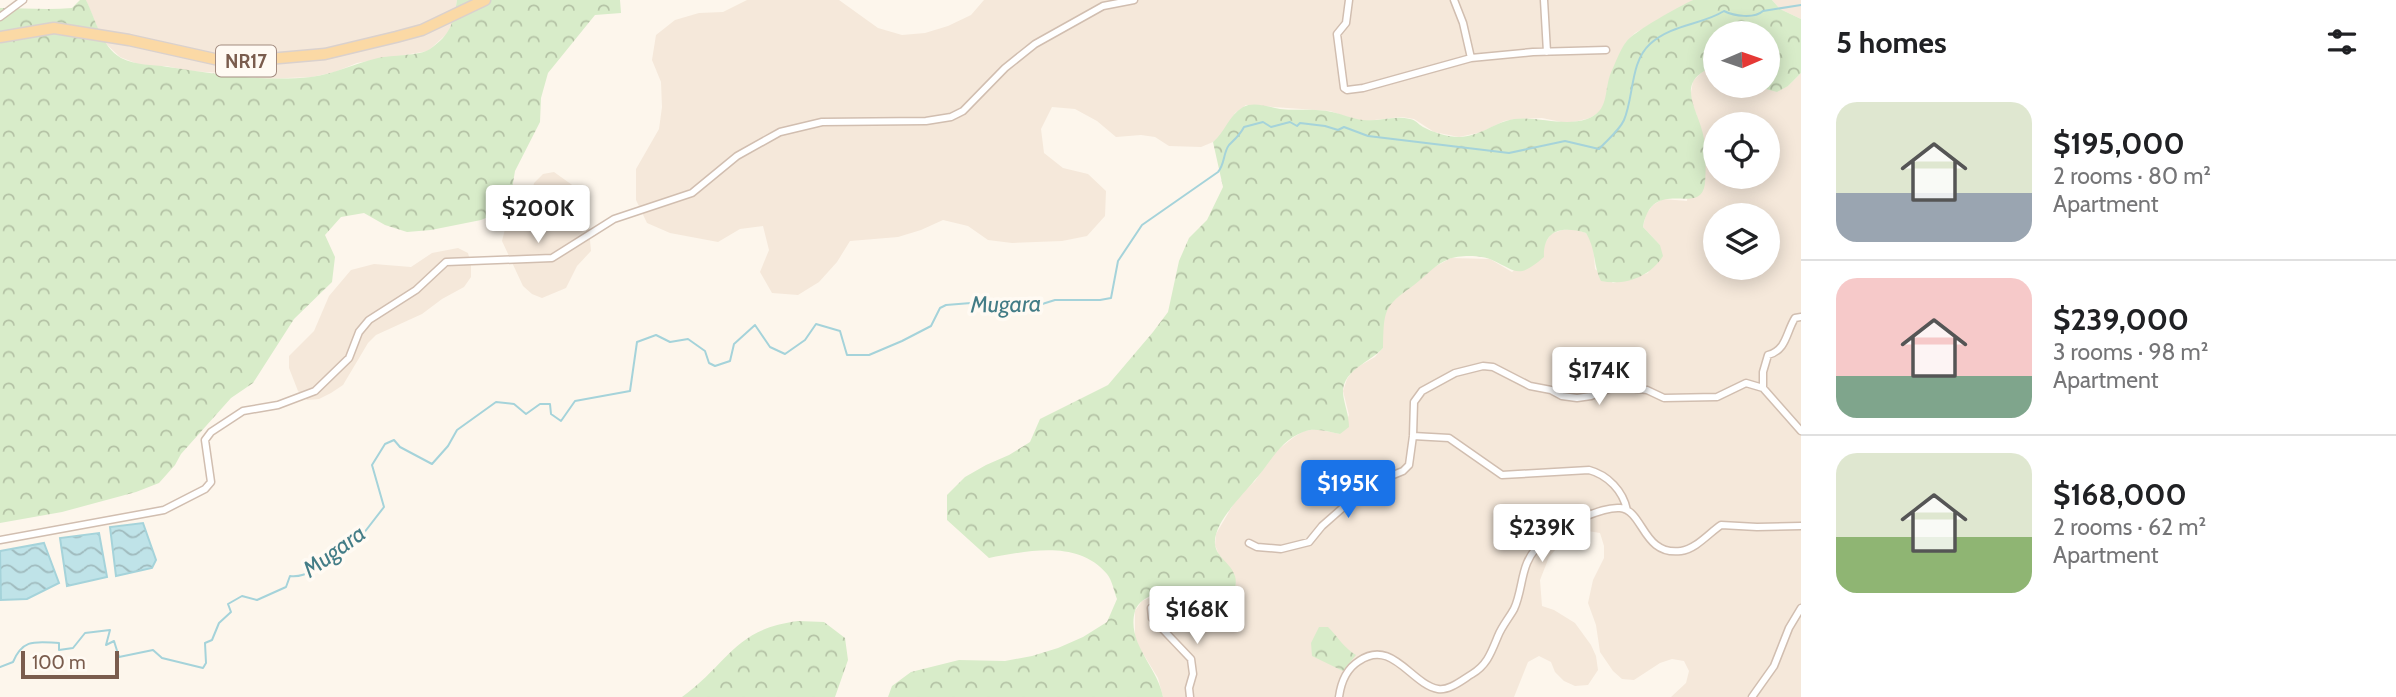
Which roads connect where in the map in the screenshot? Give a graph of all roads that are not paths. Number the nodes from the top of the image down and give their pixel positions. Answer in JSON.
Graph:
{"nodes":[{"id":1,"x":23,"y":0,"type":"edge"},
{"id":2,"x":485,"y":0,"type":"edge"},
{"id":3,"x":1134,"y":0,"type":"edge"},
{"id":4,"x":1349,"y":0,"type":"edge"},
{"id":5,"x":1454,"y":0,"type":"edge"},
{"id":6,"x":1544,"y":0,"type":"edge"},
{"id":7,"x":0,"y":17,"type":"edge"},
{"id":8,"x":0,"y":37,"type":"edge"},
{"id":9,"x":1606,"y":50,"type":"dead end"},
{"id":10,"x":1547,"y":51,"type":"junction"},
{"id":11,"x":1471,"y":58,"type":"junction"},
{"id":12,"x":1801,"y":317,"type":"edge"},
{"id":13,"x":1763,"y":388,"type":"junction"},
{"id":14,"x":1801,"y":431,"type":"edge"},
{"id":15,"x":1413,"y":436,"type":"junction"},
{"id":16,"x":1627,"y":510,"type":"junction"},
{"id":17,"x":1801,"y":526,"type":"edge"},
{"id":18,"x":0,"y":540,"type":"edge"},
{"id":19,"x":1249,"y":543,"type":"dead end"},
{"id":20,"x":1151,"y":608,"type":"dead end"},
{"id":21,"x":1801,"y":608,"type":"edge"},
{"id":22,"x":1190,"y":697,"type":"edge"},
{"id":23,"x":1339,"y":697,"type":"edge"},
{"id":24,"x":1752,"y":697,"type":"edge"}],
"edges":[{"from":1,"to":7,"type":"street"},
{"from":2,"to":8,"type":"main road","number":"NR17"},
{"from":3,"to":18,"type":"street"},
{"from":4,"to":11,"type":"street"},
{"from":5,"to":11,"type":"street"},
{"from":6,"to":10,"type":"street"},
{"from":9,"to":10,"type":"street"},
{"from":10,"to":11,"type":"street"},
{"from":12,"to":13,"type":"street"},
{"from":13,"to":14,"type":"street"},
{"from":13,"to":15,"type":"street"},
{"from":15,"to":16,"type":"street"},
{"from":15,"to":19,"type":"street"},
{"from":16,"to":17,"type":"street"},
{"from":16,"to":23,"type":"street"},
{"from":20,"to":22,"type":"street"},
{"from":21,"to":24,"type":"street"}]}
